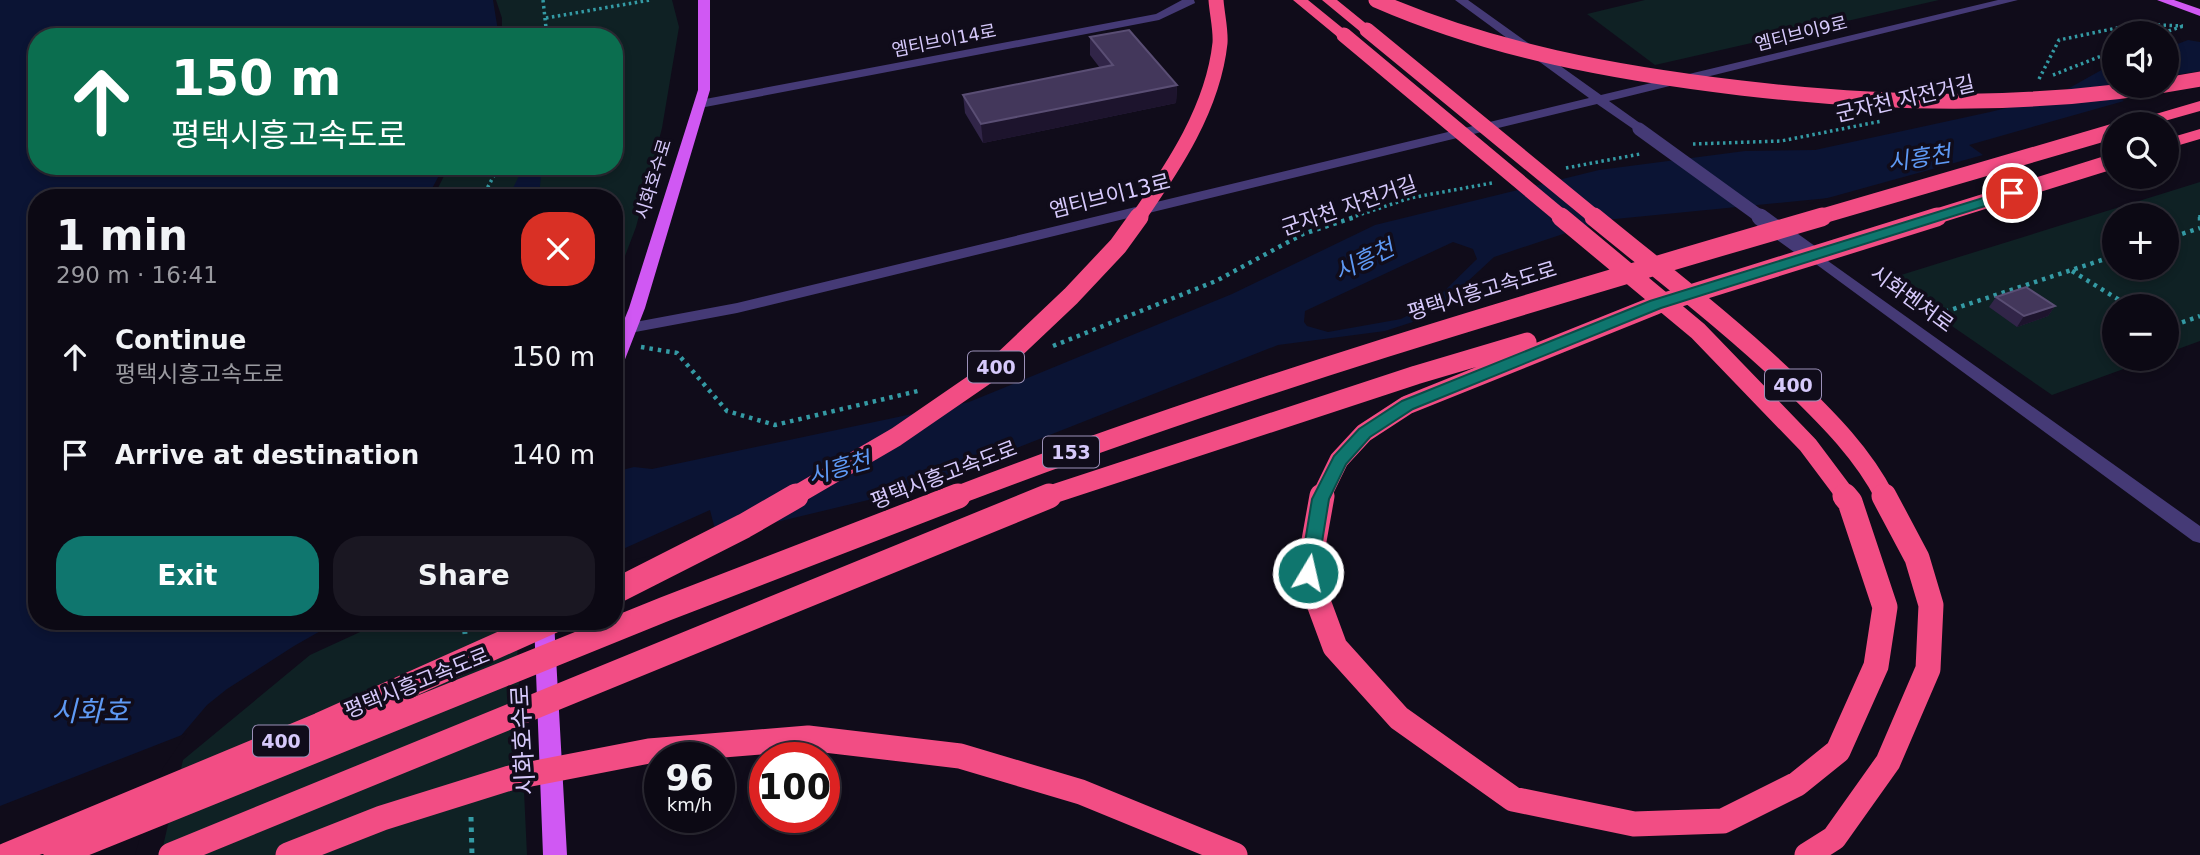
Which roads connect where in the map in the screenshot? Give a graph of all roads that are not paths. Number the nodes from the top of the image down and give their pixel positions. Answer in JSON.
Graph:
{"nodes":[{"id":1,"x":704,"y":0,"type":"edge"},
{"id":2,"x":1188,"y":0,"type":"edge"},
{"id":3,"x":1216,"y":0,"type":"edge"},
{"id":4,"x":1300,"y":0,"type":"edge"},
{"id":5,"x":1329,"y":0,"type":"edge"},
{"id":6,"x":1377,"y":0,"type":"edge"},
{"id":7,"x":1461,"y":0,"type":"edge"},
{"id":8,"x":2012,"y":0,"type":"edge"},
{"id":9,"x":2163,"y":0,"type":"edge"},
{"id":10,"x":2181,"y":3,"type":"edge"},
{"id":11,"x":2200,"y":13,"type":"edge"},
{"id":12,"x":2200,"y":79,"type":"edge"},
{"id":13,"x":1599,"y":100,"type":"junction"},
{"id":14,"x":700,"y":104,"type":"junction"},
{"id":15,"x":2200,"y":106,"type":"edge"},
{"id":16,"x":2179,"y":112,"type":"edge"},
{"id":17,"x":2200,"y":134,"type":"edge"},
{"id":18,"x":2102,"y":135,"type":"edge"},
{"id":19,"x":2179,"y":140,"type":"edge"},
{"id":20,"x":2102,"y":165,"type":"edge"},
{"id":21,"x":1656,"y":304,"type":"junction"},
{"id":22,"x":630,"y":328,"type":"junction"},
{"id":23,"x":623,"y":345,"type":"edge"},
{"id":24,"x":2200,"y":536,"type":"edge"},
{"id":25,"x":623,"y":587,"type":"edge"},
{"id":26,"x":623,"y":626,"type":"edge"},
{"id":27,"x":532,"y":630,"type":"edge"},
{"id":28,"x":544,"y":630,"type":"edge"},
{"id":29,"x":612,"y":630,"type":"edge"},
{"id":30,"x":7,"y":855,"type":"edge"},
{"id":31,"x":56,"y":855,"type":"edge"},
{"id":32,"x":171,"y":855,"type":"edge"},
{"id":33,"x":288,"y":855,"type":"edge"},
{"id":34,"x":555,"y":855,"type":"edge"},
{"id":35,"x":1235,"y":855,"type":"edge"},
{"id":36,"x":1807,"y":855,"type":"edge"}],
"edges":[{"from":1,"to":14,"type":"main road","name":"시화호수로"},
{"from":2,"to":14,"type":"street","name":"엠티브이14로"},
{"from":3,"to":25,"type":"highway","number":"400","bridge":true},
{"from":4,"to":21,"type":"highway","bridge":true},
{"from":5,"to":36,"type":"highway","number":"400","bridge":true},
{"from":6,"to":12,"type":"highway","bridge":true},
{"from":7,"to":13,"type":"street","name":"시화벤처로"},
{"from":8,"to":13,"type":"street","name":"엠티브이9로"},
{"from":9,"to":10,"type":"main road"},
{"from":10,"to":11,"type":"main road"},
{"from":13,"to":22,"type":"street","name":"엠티브이13로"},
{"from":13,"to":24,"type":"street","name":"시화벤처로","bridge":true},
{"from":14,"to":22,"type":"main road","name":"시화호수로"},
{"from":15,"to":16,"type":"highway"},
{"from":17,"to":19,"type":"highway"},
{"from":18,"to":26,"type":"highway","name":"평택시흥고속도로","number":"153","bridge":true},
{"from":20,"to":21,"type":"highway","number":"153","bridge":true},
{"from":21,"to":32,"type":"highway","number":"153","bridge":true},
{"from":22,"to":23,"type":"main road","name":"시화호수로"},
{"from":27,"to":30,"type":"highway","number":"400","bridge":true},
{"from":28,"to":34,"type":"main road","name":"시화호수로"},
{"from":29,"to":31,"type":"highway","name":"평택시흥고속도로","number":"153","bridge":true},
{"from":33,"to":35,"type":"highway","bridge":true}]}
